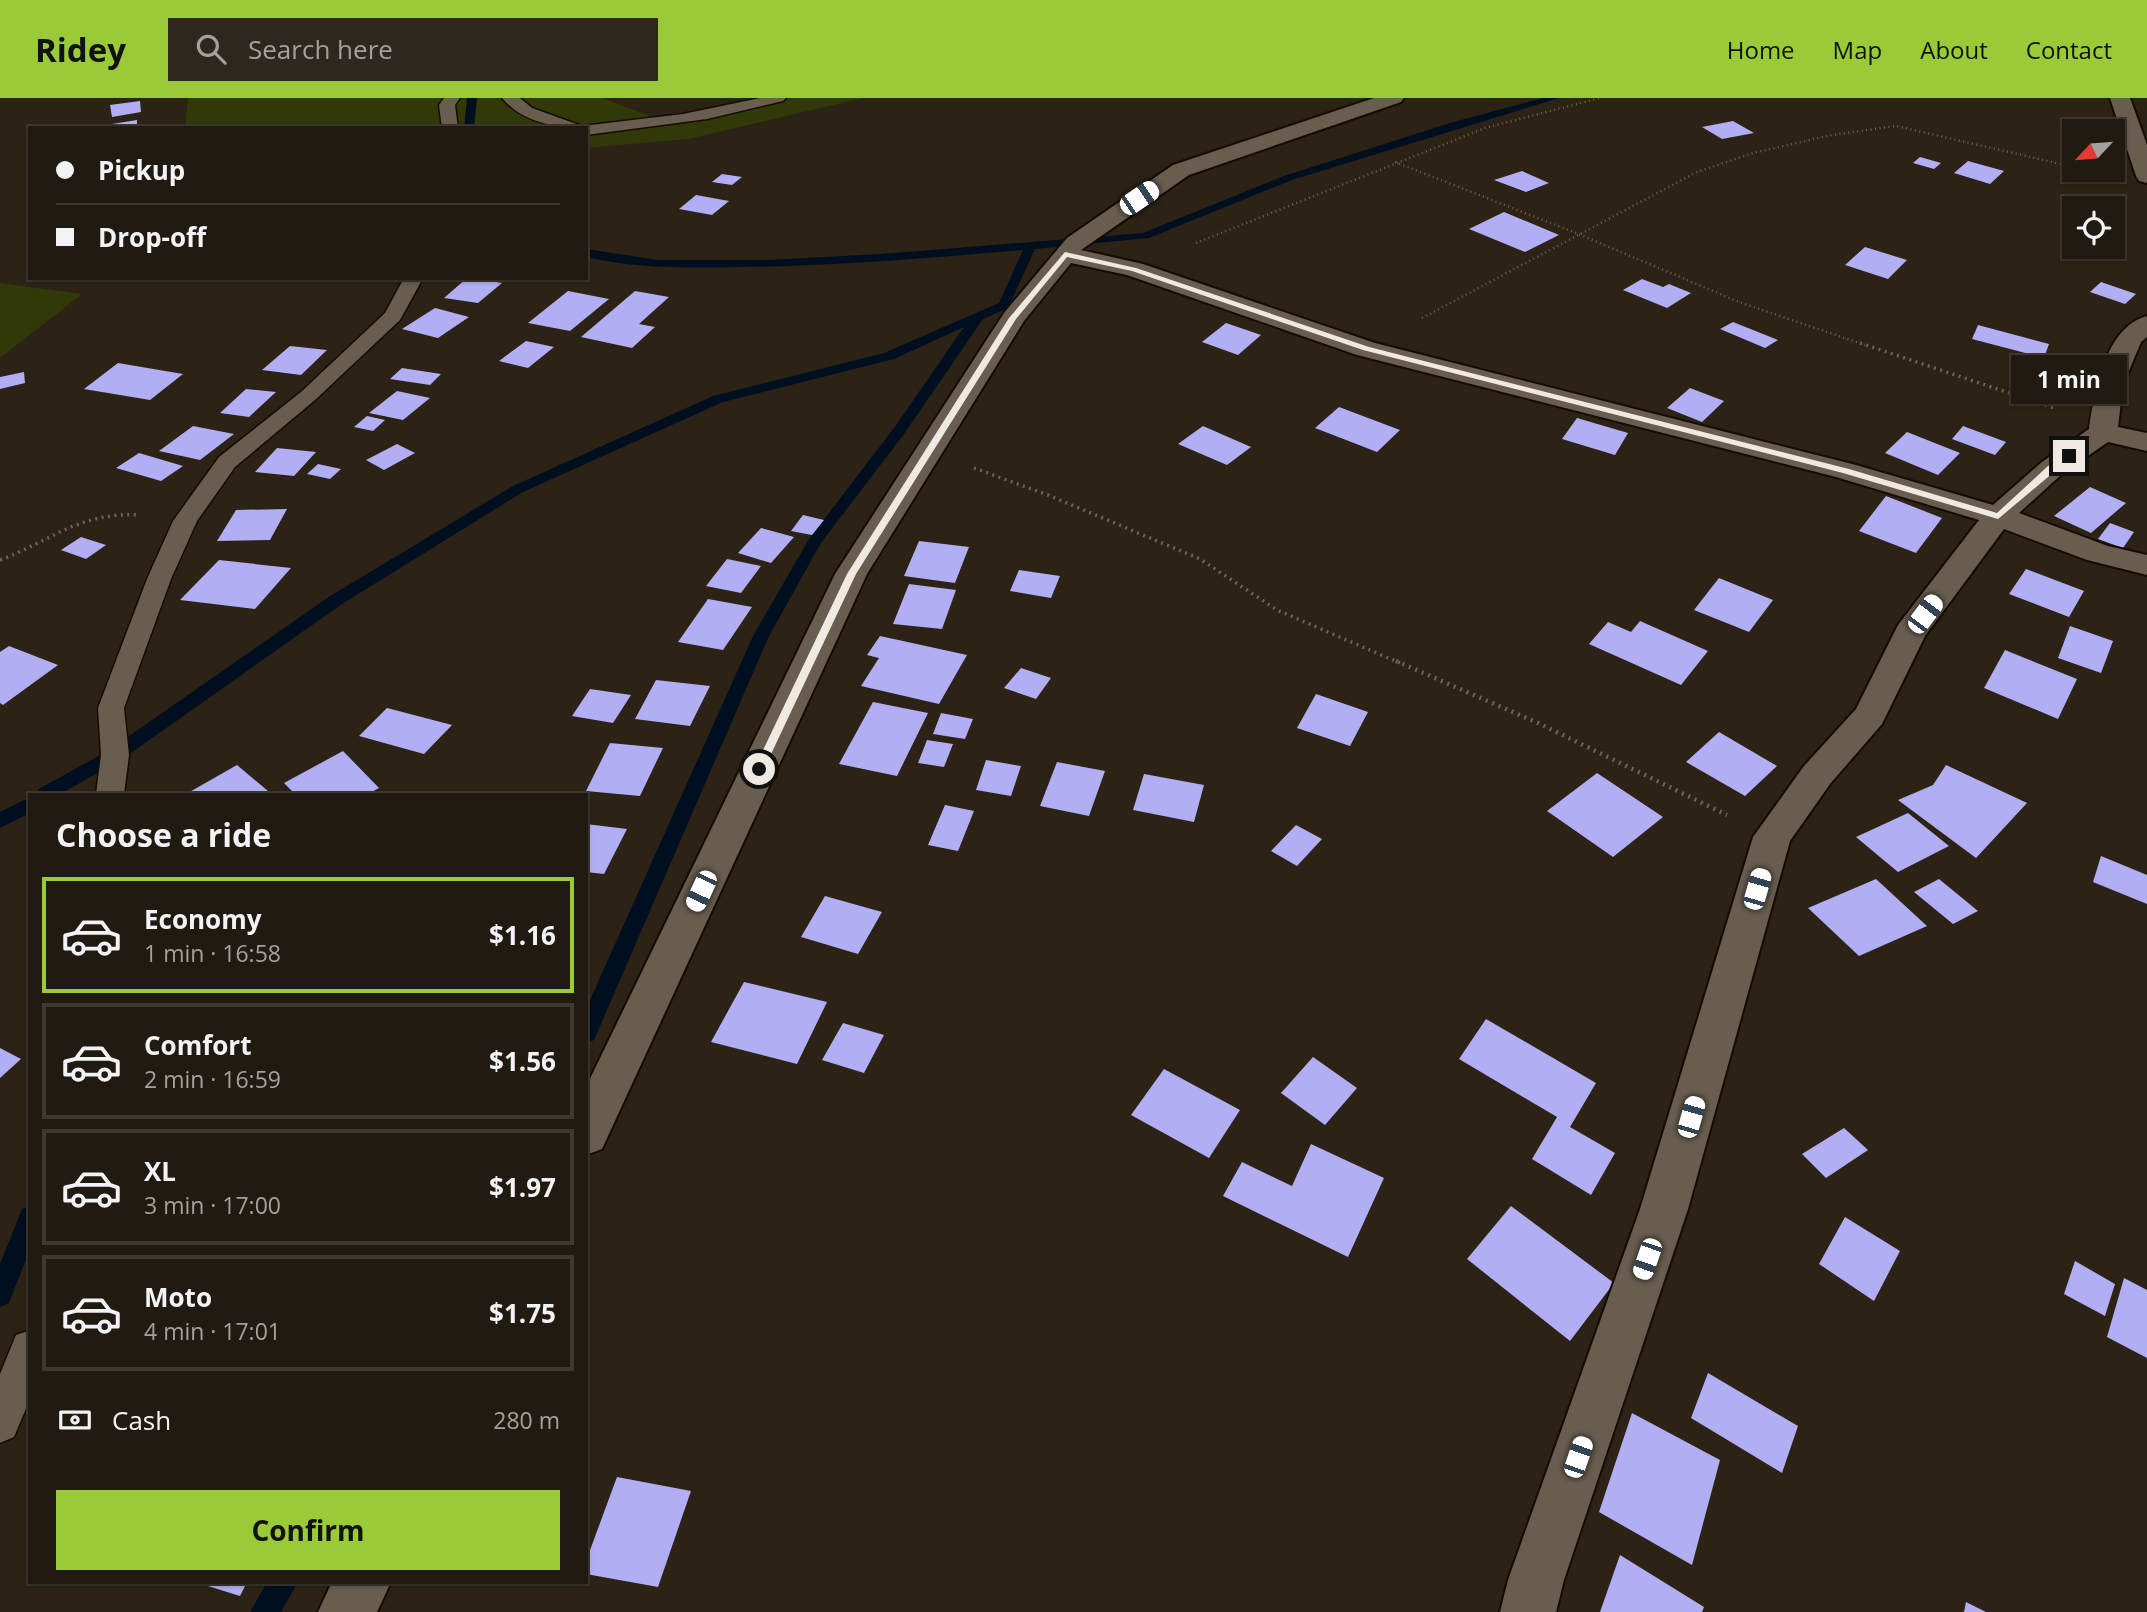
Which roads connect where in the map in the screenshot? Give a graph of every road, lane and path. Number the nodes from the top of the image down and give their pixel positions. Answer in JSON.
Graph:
{"nodes":[{"id":1,"x":453,"y":98,"type":"edge"},
{"id":2,"x":510,"y":98,"type":"edge"},
{"id":3,"x":778,"y":98,"type":"edge"},
{"id":4,"x":1394,"y":98,"type":"edge"},
{"id":5,"x":1600,"y":98,"type":"edge"},
{"id":6,"x":2120,"y":98,"type":"edge"},
{"id":7,"x":450,"y":126,"type":"edge"},
{"id":8,"x":569,"y":126,"type":"edge"},
{"id":9,"x":588,"y":130,"type":"edge"},
{"id":10,"x":1395,"y":162,"type":"junction"},
{"id":11,"x":2062,"y":164,"type":"edge"},
{"id":12,"x":2147,"y":176,"type":"edge"},
{"id":13,"x":1576,"y":233,"type":"junction"},
{"id":14,"x":1065,"y":254,"type":"junction"},
{"id":15,"x":1134,"y":269,"type":"junction"},
{"id":16,"x":413,"y":280,"type":"edge"},
{"id":17,"x":2147,"y":324,"type":"edge"},
{"id":18,"x":1366,"y":349,"type":"junction"},
{"id":19,"x":2103,"y":428,"type":"junction"},
{"id":20,"x":2147,"y":442,"type":"edge"},
{"id":21,"x":930,"y":452,"type":"junction"},
{"id":22,"x":1998,"y":516,"type":"junction"},
{"id":23,"x":185,"y":521,"type":"junction"},
{"id":24,"x":0,"y":560,"type":"edge"},
{"id":25,"x":2147,"y":565,"type":"edge"},
{"id":26,"x":110,"y":793,"type":"edge"},
{"id":27,"x":1772,"y":837,"type":"junction"},
{"id":28,"x":588,"y":1131,"type":"edge"},
{"id":29,"x":28,"y":1354,"type":"edge"},
{"id":30,"x":0,"y":1423,"type":"edge"},
{"id":31,"x":362,"y":1584,"type":"edge"},
{"id":32,"x":346,"y":1612,"type":"edge"},
{"id":33,"x":1528,"y":1612,"type":"edge"}],
"edges":[{"from":1,"to":7,"type":"lane"},
{"from":2,"to":8,"type":"lane"},
{"from":3,"to":9,"type":"lane"},
{"from":4,"to":14,"type":"street"},
{"from":5,"to":10,"type":"path"},
{"from":6,"to":12,"type":"street"},
{"from":10,"to":13,"type":"path"},
{"from":10,"to":15,"type":"path"},
{"from":11,"to":13,"type":"path"},
{"from":13,"to":18,"type":"path"},
{"from":13,"to":19,"type":"path"},
{"from":14,"to":15,"type":"street"},
{"from":14,"to":21,"type":"street"},
{"from":15,"to":18,"type":"street"},
{"from":16,"to":23,"type":"lane"},
{"from":17,"to":19,"type":"street"},
{"from":18,"to":22,"type":"street"},
{"from":19,"to":20,"type":"street"},
{"from":19,"to":22,"type":"street"},
{"from":21,"to":27,"type":"path"},
{"from":21,"to":28,"type":"street"},
{"from":22,"to":25,"type":"street"},
{"from":22,"to":27,"type":"street"},
{"from":23,"to":24,"type":"path"},
{"from":23,"to":26,"type":"lane"},
{"from":27,"to":33,"type":"street"},
{"from":29,"to":30,"type":"lane"},
{"from":31,"to":32,"type":"street"}]}
